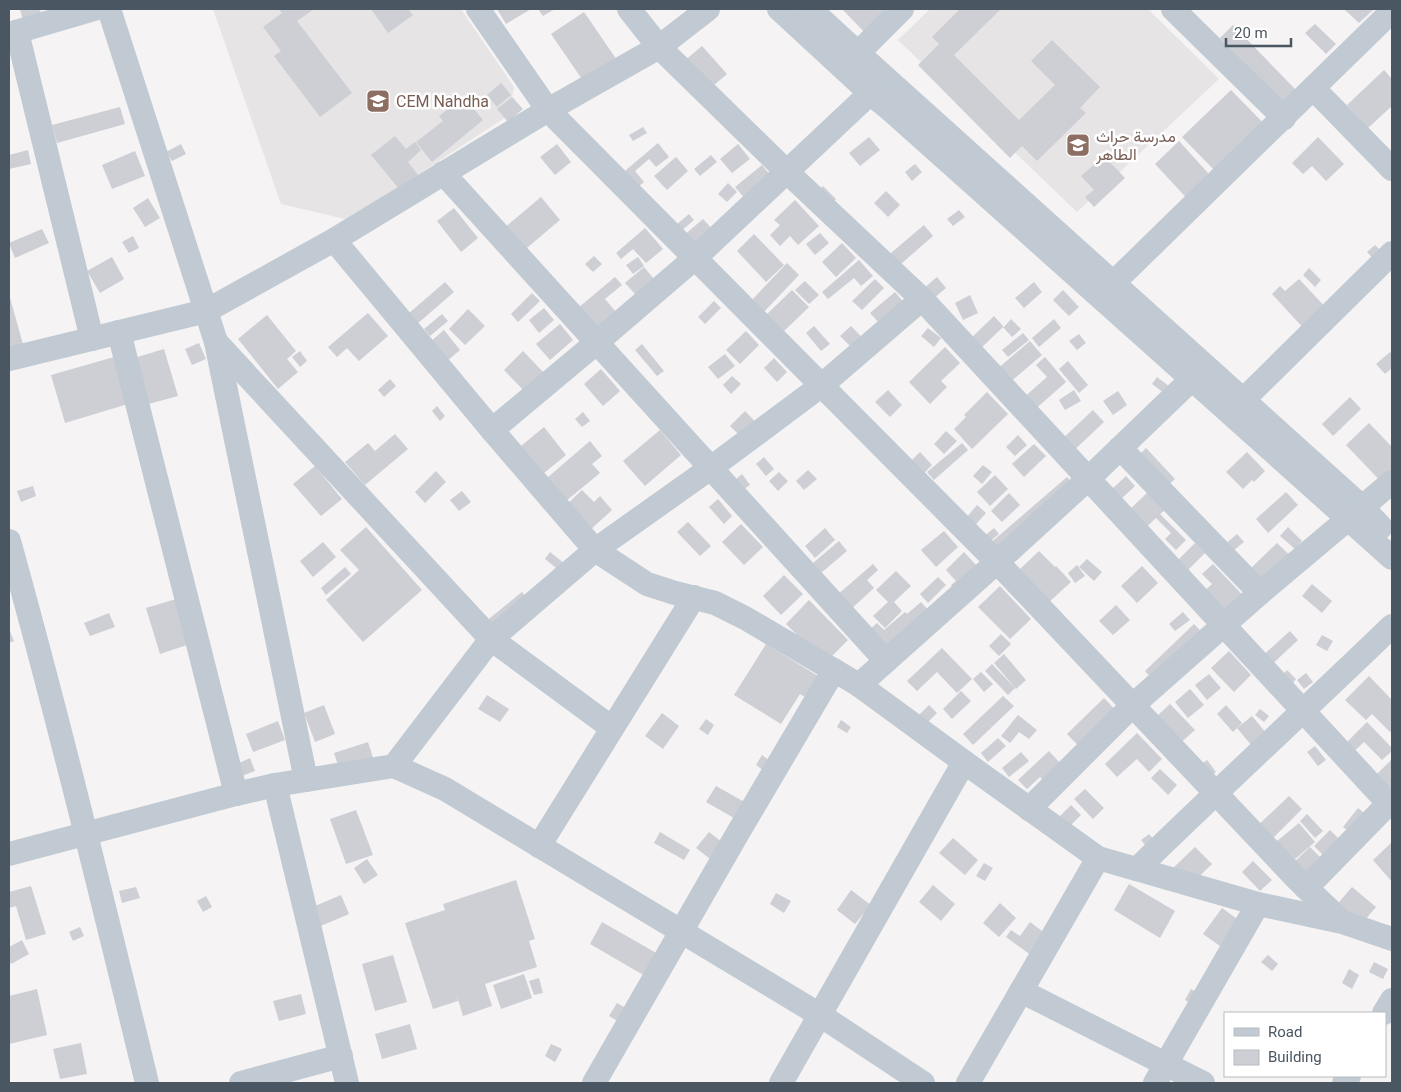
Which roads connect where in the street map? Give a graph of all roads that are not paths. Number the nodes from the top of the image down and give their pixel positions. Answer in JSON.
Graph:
{"nodes":[{"id":1,"x":94,"y":9,"type":"edge"},
{"id":2,"x":109,"y":9,"type":"edge"},
{"id":3,"x":478,"y":9,"type":"edge"},
{"id":4,"x":629,"y":9,"type":"edge"},
{"id":5,"x":708,"y":9,"type":"edge"},
{"id":6,"x":779,"y":9,"type":"edge"},
{"id":7,"x":810,"y":9,"type":"edge"},
{"id":8,"x":902,"y":9,"type":"edge"},
{"id":9,"x":1173,"y":9,"type":"edge"},
{"id":10,"x":1392,"y":11,"type":"edge"},
{"id":11,"x":13,"y":33,"type":"edge"},
{"id":12,"x":659,"y":47,"type":"junction"},
{"id":13,"x":850,"y":61,"type":"junction"},
{"id":14,"x":878,"y":86,"type":"junction"},
{"id":15,"x":1313,"y":88,"type":"junction"},
{"id":16,"x":548,"y":110,"type":"junction"},
{"id":17,"x":1284,"y":118,"type":"junction"},
{"id":18,"x":1392,"y":169,"type":"edge"},
{"id":19,"x":786,"y":171,"type":"junction"},
{"id":20,"x":443,"y":173,"type":"junction"},
{"id":21,"x":334,"y":240,"type":"junction"},
{"id":22,"x":1392,"y":253,"type":"edge"},
{"id":23,"x":694,"y":258,"type":"junction"},
{"id":24,"x":1106,"y":290,"type":"junction"},
{"id":25,"x":922,"y":298,"type":"junction"},
{"id":26,"x":206,"y":311,"type":"junction"},
{"id":27,"x":119,"y":332,"type":"junction"},
{"id":28,"x":92,"y":339,"type":"junction"},
{"id":29,"x":216,"y":342,"type":"junction"},
{"id":30,"x":596,"y":343,"type":"junction"},
{"id":31,"x":9,"y":359,"type":"edge"},
{"id":32,"x":1192,"y":379,"type":"junction"},
{"id":33,"x":822,"y":385,"type":"junction"},
{"id":34,"x":1236,"y":407,"type":"junction"},
{"id":35,"x":492,"y":430,"type":"junction"},
{"id":36,"x":1120,"y":448,"type":"junction"},
{"id":37,"x":712,"y":467,"type":"junction"},
{"id":38,"x":1089,"y":478,"type":"junction"},
{"id":39,"x":1392,"y":482,"type":"edge"},
{"id":40,"x":1356,"y":513,"type":"junction"},
{"id":41,"x":1392,"y":537,"type":"edge"},
{"id":42,"x":9,"y":541,"type":"edge"},
{"id":43,"x":596,"y":550,"type":"junction"},
{"id":44,"x":1392,"y":558,"type":"edge"},
{"id":45,"x":997,"y":562,"type":"junction"},
{"id":46,"x":1260,"y":593,"type":"junction"},
{"id":47,"x":694,"y":597,"type":"junction"},
{"id":48,"x":1224,"y":625,"type":"junction"},
{"id":49,"x":1392,"y":626,"type":"edge"},
{"id":50,"x":491,"y":639,"type":"junction"},
{"id":51,"x":886,"y":661,"type":"junction"},
{"id":52,"x":834,"y":670,"type":"junction"},
{"id":53,"x":859,"y":685,"type":"junction"},
{"id":54,"x":1132,"y":706,"type":"junction"},
{"id":55,"x":1304,"y":711,"type":"junction"},
{"id":56,"x":612,"y":728,"type":"junction"},
{"id":57,"x":964,"y":762,"type":"junction"},
{"id":58,"x":394,"y":766,"type":"junction"},
{"id":59,"x":306,"y":780,"type":"junction"},
{"id":60,"x":275,"y":785,"type":"junction"},
{"id":61,"x":1215,"y":793,"type":"junction"},
{"id":62,"x":236,"y":794,"type":"junction"},
{"id":63,"x":1391,"y":803,"type":"edge"},
{"id":64,"x":1029,"y":809,"type":"junction"},
{"id":65,"x":86,"y":833,"type":"junction"},
{"id":66,"x":539,"y":846,"type":"junction"},
{"id":67,"x":9,"y":854,"type":"edge"},
{"id":68,"x":1098,"y":858,"type":"junction"},
{"id":69,"x":1137,"y":870,"type":"junction"},
{"id":70,"x":1306,"y":888,"type":"junction"},
{"id":71,"x":1258,"y":904,"type":"junction"},
{"id":72,"x":1342,"y":922,"type":"junction"},
{"id":73,"x":682,"y":932,"type":"junction"},
{"id":74,"x":1392,"y":939,"type":"edge"},
{"id":75,"x":1021,"y":991,"type":"junction"},
{"id":76,"x":1392,"y":1000,"type":"edge"},
{"id":77,"x":1385,"y":1012,"type":"edge"},
{"id":78,"x":820,"y":1015,"type":"junction"},
{"id":79,"x":341,"y":1056,"type":"junction"},
{"id":80,"x":1161,"y":1074,"type":"edge"},
{"id":81,"x":147,"y":1083,"type":"edge"},
{"id":82,"x":241,"y":1083,"type":"edge"},
{"id":83,"x":347,"y":1083,"type":"edge"},
{"id":84,"x":594,"y":1083,"type":"edge"},
{"id":85,"x":781,"y":1083,"type":"edge"},
{"id":86,"x":923,"y":1083,"type":"edge"},
{"id":87,"x":968,"y":1083,"type":"edge"},
{"id":88,"x":1203,"y":1083,"type":"edge"}],
"edges":[{"from":1,"to":11,"type":"street"},
{"from":2,"to":26,"type":"street"},
{"from":3,"to":16,"type":"street"},
{"from":4,"to":12,"type":"street"},
{"from":5,"to":12,"type":"street"},
{"from":6,"to":13,"type":"street"},
{"from":7,"to":13,"type":"street"},
{"from":8,"to":13,"type":"street"},
{"from":9,"to":17,"type":"street"},
{"from":10,"to":15,"type":"street"},
{"from":11,"to":28,"type":"street"},
{"from":12,"to":16,"type":"street"},
{"from":12,"to":19,"type":"street"},
{"from":13,"to":14,"type":"street"},
{"from":14,"to":19,"type":"street"},
{"from":14,"to":24,"type":"street"},
{"from":15,"to":17,"type":"street"},
{"from":15,"to":18,"type":"street"},
{"from":16,"to":20,"type":"street"},
{"from":16,"to":23,"type":"street"},
{"from":17,"to":24,"type":"street"},
{"from":19,"to":23,"type":"street"},
{"from":19,"to":25,"type":"street"},
{"from":20,"to":21,"type":"street"},
{"from":20,"to":30,"type":"street"},
{"from":21,"to":26,"type":"street"},
{"from":21,"to":35,"type":"street"},
{"from":22,"to":34,"type":"street"},
{"from":23,"to":30,"type":"street"},
{"from":23,"to":33,"type":"street"},
{"from":24,"to":32,"type":"street"},
{"from":24,"to":34,"type":"street"},
{"from":25,"to":33,"type":"street"},
{"from":25,"to":38,"type":"street"},
{"from":26,"to":27,"type":"street"},
{"from":26,"to":29,"type":"street"},
{"from":27,"to":28,"type":"street"},
{"from":27,"to":62,"type":"street"},
{"from":28,"to":31,"type":"street"},
{"from":29,"to":50,"type":"street"},
{"from":29,"to":59,"type":"street"},
{"from":30,"to":35,"type":"street"},
{"from":30,"to":37,"type":"street"},
{"from":32,"to":34,"type":"street"},
{"from":32,"to":36,"type":"street"},
{"from":33,"to":37,"type":"street"},
{"from":33,"to":45,"type":"street"},
{"from":34,"to":40,"type":"street"},
{"from":35,"to":43,"type":"street"},
{"from":36,"to":38,"type":"street"},
{"from":36,"to":46,"type":"street"},
{"from":37,"to":43,"type":"street"},
{"from":37,"to":51,"type":"street"},
{"from":38,"to":45,"type":"street"},
{"from":38,"to":48,"type":"street"},
{"from":39,"to":40,"type":"street"},
{"from":40,"to":41,"type":"street"},
{"from":40,"to":44,"type":"street"},
{"from":40,"to":46,"type":"street"},
{"from":42,"to":65,"type":"street"},
{"from":43,"to":47,"type":"street"},
{"from":43,"to":50,"type":"street"},
{"from":45,"to":51,"type":"street"},
{"from":45,"to":54,"type":"street"},
{"from":46,"to":48,"type":"street"},
{"from":47,"to":52,"type":"street"},
{"from":47,"to":56,"type":"street"},
{"from":48,"to":54,"type":"street"},
{"from":48,"to":55,"type":"street"},
{"from":49,"to":55,"type":"street"},
{"from":50,"to":56,"type":"street"},
{"from":50,"to":58,"type":"street"},
{"from":51,"to":53,"type":"street"},
{"from":52,"to":53,"type":"street"},
{"from":52,"to":73,"type":"street"},
{"from":53,"to":57,"type":"street"},
{"from":54,"to":61,"type":"street"},
{"from":54,"to":64,"type":"street"},
{"from":55,"to":61,"type":"street"},
{"from":55,"to":63,"type":"street"},
{"from":56,"to":66,"type":"street"},
{"from":57,"to":64,"type":"street"},
{"from":57,"to":78,"type":"street"},
{"from":58,"to":59,"type":"street"},
{"from":58,"to":66,"type":"street"},
{"from":59,"to":60,"type":"street"},
{"from":60,"to":62,"type":"street"},
{"from":60,"to":79,"type":"street"},
{"from":61,"to":69,"type":"street"},
{"from":61,"to":70,"type":"street"},
{"from":62,"to":65,"type":"street"},
{"from":63,"to":70,"type":"street"},
{"from":64,"to":68,"type":"street"},
{"from":65,"to":67,"type":"street"},
{"from":65,"to":81,"type":"street"},
{"from":66,"to":73,"type":"street"},
{"from":68,"to":69,"type":"street"},
{"from":68,"to":75,"type":"street"},
{"from":69,"to":71,"type":"street"},
{"from":70,"to":72,"type":"street"},
{"from":71,"to":72,"type":"street"},
{"from":71,"to":80,"type":"street"},
{"from":72,"to":74,"type":"street"},
{"from":73,"to":78,"type":"street"},
{"from":73,"to":84,"type":"street"},
{"from":75,"to":80,"type":"street"},
{"from":75,"to":87,"type":"street"},
{"from":76,"to":77,"type":"street"},
{"from":78,"to":85,"type":"street"},
{"from":78,"to":86,"type":"street"},
{"from":79,"to":82,"type":"street"},
{"from":79,"to":83,"type":"street"},
{"from":80,"to":88,"type":"street"}]}
